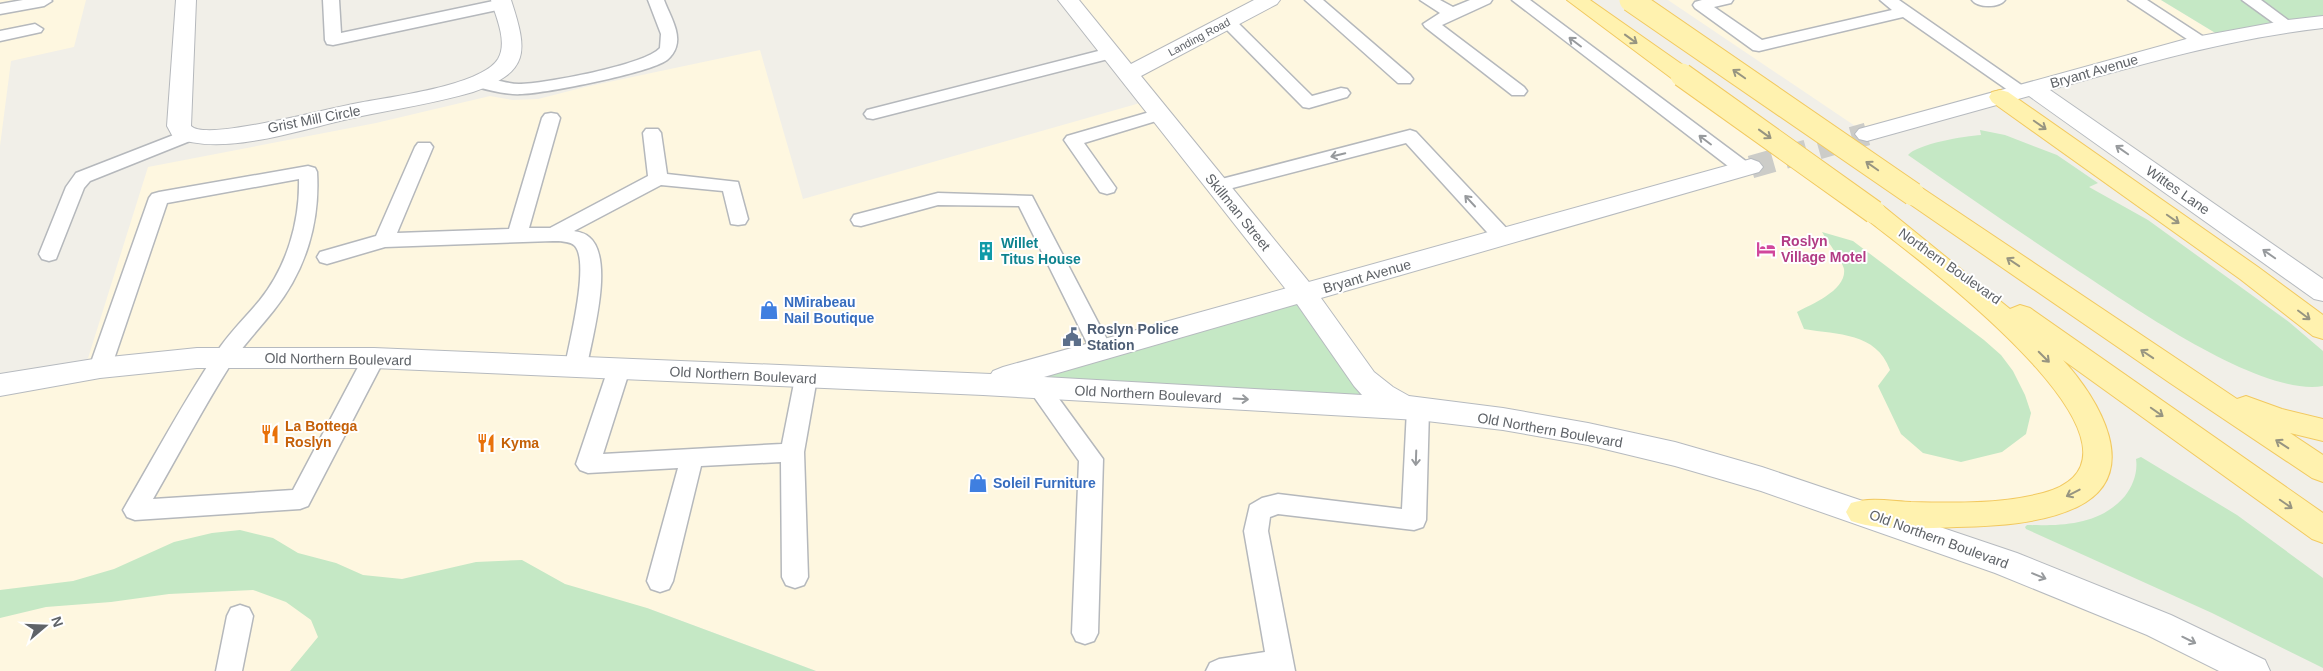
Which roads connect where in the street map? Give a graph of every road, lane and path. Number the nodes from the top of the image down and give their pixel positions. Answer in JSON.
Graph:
{"nodes":[{"id":1,"x":186,"y":0,"type":"edge"},
{"id":2,"x":331,"y":0,"type":"edge"},
{"id":3,"x":656,"y":0,"type":"edge"},
{"id":4,"x":1068,"y":0,"type":"edge"},
{"id":5,"x":1270,"y":0,"type":"edge"},
{"id":6,"x":1313,"y":0,"type":"edge"},
{"id":7,"x":1428,"y":0,"type":"edge"},
{"id":8,"x":1484,"y":0,"type":"edge"},
{"id":9,"x":1520,"y":0,"type":"edge"},
{"id":10,"x":1578,"y":0,"type":"edge"},
{"id":11,"x":1631,"y":0,"type":"edge"},
{"id":12,"x":1725,"y":0,"type":"edge"},
{"id":13,"x":1888,"y":0,"type":"edge"},
{"id":14,"x":1980,"y":0,"type":"edge"},
{"id":15,"x":1997,"y":0,"type":"edge"},
{"id":16,"x":2136,"y":0,"type":"edge"},
{"id":17,"x":2250,"y":0,"type":"edge"},
{"id":18,"x":44,"y":1,"type":"edge"},
{"id":19,"x":501,"y":2,"type":"edge"},
{"id":20,"x":0,"y":10,"type":"edge"},
{"id":21,"x":1905,"y":12,"type":"junction"},
{"id":22,"x":1452,"y":13,"type":"junction"},
{"id":23,"x":1228,"y":22,"type":"junction"},
{"id":24,"x":2323,"y":22,"type":"edge"},
{"id":25,"x":2288,"y":26,"type":"junction"},
{"id":26,"x":35,"y":29,"type":"dead end"},
{"id":27,"x":0,"y":36,"type":"edge"},
{"id":28,"x":2202,"y":41,"type":"junction"},
{"id":29,"x":1110,"y":53,"type":"junction"},
{"id":30,"x":1128,"y":74,"type":"junction"},
{"id":31,"x":1404,"y":79,"type":"dead end"},
{"id":32,"x":479,"y":82,"type":"junction"},
{"id":33,"x":1518,"y":91,"type":"dead end"},
{"id":34,"x":2018,"y":92,"type":"junction"},
{"id":35,"x":1341,"y":93,"type":"dead end"},
{"id":36,"x":873,"y":114,"type":"dead end"},
{"id":37,"x":1160,"y":114,"type":"junction"},
{"id":38,"x":551,"y":118,"type":"dead end"},
{"id":39,"x":652,"y":133,"type":"dead end"},
{"id":40,"x":1867,"y":134,"type":"tunnel mouth"},
{"id":41,"x":189,"y":135,"type":"junction"},
{"id":42,"x":424,"y":148,"type":"dead end"},
{"id":43,"x":1748,"y":168,"type":"joint"},
{"id":44,"x":658,"y":179,"type":"junction"},
{"id":45,"x":1217,"y":186,"type":"junction"},
{"id":46,"x":1106,"y":188,"type":"dead end"},
{"id":47,"x":1874,"y":212,"type":"junction"},
{"id":48,"x":738,"y":219,"type":"dead end"},
{"id":49,"x":861,"y":220,"type":"dead end"},
{"id":50,"x":554,"y":234,"type":"junction"},
{"id":51,"x":516,"y":235,"type":"junction"},
{"id":52,"x":1503,"y":237,"type":"junction"},
{"id":53,"x":384,"y":240,"type":"junction"},
{"id":54,"x":49,"y":254,"type":"dead end"},
{"id":55,"x":327,"y":256,"type":"dead end"},
{"id":56,"x":2323,"y":292,"type":"edge"},
{"id":57,"x":1304,"y":294,"type":"junction"},
{"id":58,"x":2323,"y":330,"type":"edge"},
{"id":59,"x":1102,"y":351,"type":"junction"},
{"id":60,"x":224,"y":357,"type":"junction"},
{"id":61,"x":374,"y":358,"type":"junction"},
{"id":62,"x":576,"y":366,"type":"junction"},
{"id":63,"x":100,"y":368,"type":"junction"},
{"id":64,"x":619,"y":369,"type":"junction"},
{"id":65,"x":2180,"y":376,"type":"junction"},
{"id":66,"x":806,"y":378,"type":"junction"},
{"id":67,"x":983,"y":384,"type":"junction"},
{"id":68,"x":0,"y":385,"type":"edge"},
{"id":69,"x":1038,"y":387,"type":"junction"},
{"id":70,"x":1418,"y":409,"type":"junction"},
{"id":71,"x":2323,"y":430,"type":"edge"},
{"id":72,"x":792,"y":452,"type":"junction"},
{"id":73,"x":692,"y":458,"type":"junction"},
{"id":74,"x":2323,"y":470,"type":"edge"},
{"id":75,"x":1862,"y":512,"type":"junction"},
{"id":76,"x":2323,"y":530,"type":"edge"},
{"id":77,"x":795,"y":577,"type":"dead end"},
{"id":78,"x":660,"y":581,"type":"dead end"},
{"id":79,"x":240,"y":616,"type":"dead end"},
{"id":80,"x":1084,"y":633,"type":"dead end"},
{"id":81,"x":1282,"y":666,"type":"edge"},
{"id":82,"x":229,"y":671,"type":"edge"},
{"id":83,"x":1219,"y":671,"type":"edge"},
{"id":84,"x":2253,"y":671,"type":"edge"}],
"edges":[{"from":1,"to":41,"type":"main road"},
{"from":2,"to":19,"type":"lane"},
{"from":3,"to":32,"type":"lane"},
{"from":4,"to":29,"type":"main road","name":"Skillman Street"},
{"from":5,"to":23,"type":"main road","name":"Landing Road"},
{"from":6,"to":31,"type":"lane"},
{"from":7,"to":22,"type":"lane"},
{"from":8,"to":22,"type":"lane"},
{"from":43,"to":9,"type":"lane","one_way":true},
{"from":10,"to":47,"type":"main road","name":"Northern Boulevard","one_way":true,"bridge":true},
{"from":65,"to":11,"type":"main road","one_way":true,"bridge":true},
{"from":12,"to":21,"type":"lane"},
{"from":13,"to":21,"type":"lane"},
{"from":14,"to":15,"type":"lane"},
{"from":16,"to":28,"type":"lane"},
{"from":17,"to":25,"type":"lane"},
{"from":18,"to":20,"type":"lane"},
{"from":19,"to":32,"type":"main road","name":"Grist Mill Circle"},
{"from":21,"to":34,"type":"lane"},
{"from":22,"to":33,"type":"lane"},
{"from":23,"to":30,"type":"main road","name":"Landing Road"},
{"from":23,"to":35,"type":"lane"},
{"from":24,"to":25,"type":"main road","name":"Bryant Avenue"},
{"from":25,"to":28,"type":"main road","name":"Bryant Avenue"},
{"from":26,"to":27,"type":"lane"},
{"from":28,"to":34,"type":"main road","name":"Bryant Avenue"},
{"from":29,"to":30,"type":"main road","name":"Skillman Street"},
{"from":29,"to":36,"type":"lane"},
{"from":30,"to":37,"type":"main road","name":"Skillman Street"},
{"from":32,"to":41,"type":"main road","name":"Grist Mill Circle"},
{"from":34,"to":40,"type":"main road","name":"Bryant Avenue"},
{"from":56,"to":34,"type":"main road","name":"Wittes Lane","one_way":true},
{"from":34,"to":58,"type":"main road","one_way":true},
{"from":37,"to":45,"type":"main road","name":"Skillman Street"},
{"from":37,"to":46,"type":"lane"},
{"from":38,"to":51,"type":"lane"},
{"from":39,"to":44,"type":"lane"},
{"from":41,"to":54,"type":"lane"},
{"from":42,"to":53,"type":"lane"},
{"from":43,"to":52,"type":"main road","name":"Bryant Avenue"},
{"from":44,"to":48,"type":"lane"},
{"from":44,"to":50,"type":"lane"},
{"from":52,"to":45,"type":"lane","one_way":true},
{"from":45,"to":57,"type":"main road","name":"Skillman Street"},
{"from":47,"to":75,"type":"main road","one_way":true},
{"from":47,"to":76,"type":"main road","name":"Northern Boulevard","one_way":true},
{"from":49,"to":59,"type":"lane"},
{"from":50,"to":51,"type":"lane"},
{"from":50,"to":62,"type":"lane"},
{"from":51,"to":53,"type":"lane"},
{"from":52,"to":57,"type":"main road","name":"Bryant Avenue"},
{"from":53,"to":55,"type":"lane"},
{"from":57,"to":59,"type":"main road","name":"Bryant Avenue"},
{"from":57,"to":70,"type":"main road","name":"Skillman Street"},
{"from":59,"to":67,"type":"main road","name":"Bryant Avenue"},
{"from":60,"to":61,"type":"main road","name":"Old Northern Boulevard"},
{"from":60,"to":61,"type":"lane"},
{"from":60,"to":63,"type":"main road","name":"Old Northern Boulevard"},
{"from":60,"to":63,"type":"lane"},
{"from":61,"to":62,"type":"main road","name":"Old Northern Boulevard"},
{"from":62,"to":64,"type":"main road","name":"Old Northern Boulevard"},
{"from":63,"to":68,"type":"main road","name":"Old Northern Boulevard"},
{"from":64,"to":66,"type":"main road","name":"Old Northern Boulevard"},
{"from":64,"to":73,"type":"lane"},
{"from":65,"to":71,"type":"main road"},
{"from":74,"to":65,"type":"main road","one_way":true},
{"from":66,"to":67,"type":"main road","name":"Old Northern Boulevard"},
{"from":66,"to":72,"type":"lane"},
{"from":67,"to":69,"type":"main road","name":"Old Northern Boulevard"},
{"from":69,"to":70,"type":"main road","name":"Old Northern Boulevard","one_way":true},
{"from":69,"to":80,"type":"lane"},
{"from":70,"to":75,"type":"main road","name":"Old Northern Boulevard"},
{"from":70,"to":81,"type":"lane","one_way":true},
{"from":72,"to":73,"type":"lane"},
{"from":72,"to":77,"type":"lane"},
{"from":73,"to":78,"type":"lane"},
{"from":75,"to":84,"type":"main road","name":"Old Northern Boulevard","one_way":true},
{"from":79,"to":82,"type":"lane"},
{"from":81,"to":83,"type":"lane"}]}
